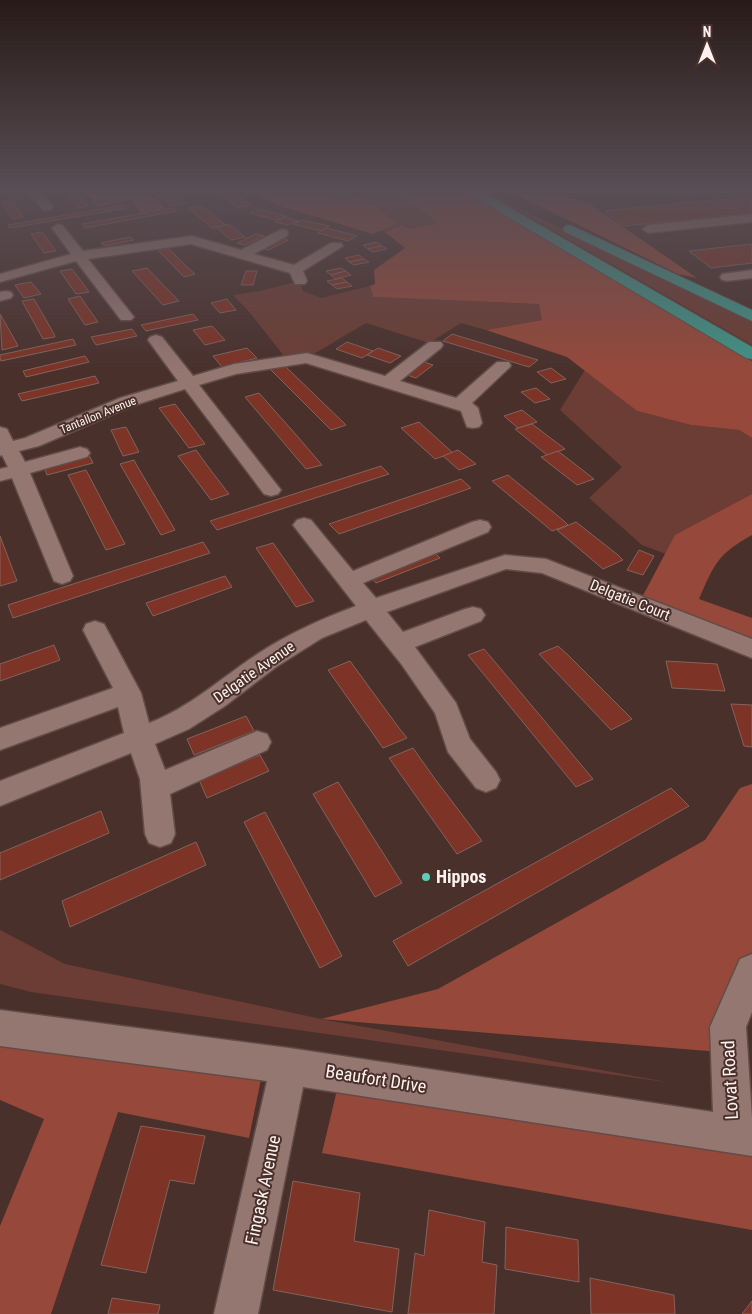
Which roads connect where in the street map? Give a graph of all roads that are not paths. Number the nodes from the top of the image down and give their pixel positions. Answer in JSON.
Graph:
{"nodes":[{"id":1,"x":83,"y":250,"type":"edge"},
{"id":2,"x":230,"y":250,"type":"edge"},
{"id":3,"x":250,"y":250,"type":"edge"},
{"id":4,"x":331,"y":250,"type":"edge"},
{"id":5,"x":573,"y":250,"type":"edge"},
{"id":6,"x":615,"y":250,"type":"edge"},
{"id":7,"x":76,"y":251,"type":"junction"},
{"id":8,"x":243,"y":254,"type":"junction"},
{"id":9,"x":752,"y":274,"type":"edge"},
{"id":10,"x":727,"y":277,"type":"dead end"},
{"id":11,"x":0,"y":278,"type":"edge"},
{"id":12,"x":752,"y":316,"type":"edge"},
{"id":13,"x":126,"y":317,"type":"dead end"},
{"id":14,"x":156,"y":340,"type":"dead end"},
{"id":15,"x":435,"y":345,"type":"dead end"},
{"id":16,"x":752,"y":354,"type":"edge"},
{"id":17,"x":503,"y":366,"type":"dead end"},
{"id":18,"x":190,"y":383,"type":"junction"},
{"id":19,"x":387,"y":383,"type":"junction"},
{"id":20,"x":459,"y":405,"type":"junction"},
{"id":21,"x":472,"y":423,"type":"dead end"},
{"id":22,"x":2,"y":444,"type":"edge"},
{"id":23,"x":80,"y":453,"type":"dead end"},
{"id":24,"x":9,"y":473,"type":"edge"},
{"id":25,"x":271,"y":490,"type":"dead end"},
{"id":26,"x":304,"y":525,"type":"dead end"},
{"id":27,"x":480,"y":527,"type":"dead end"},
{"id":28,"x":505,"y":562,"type":"joint"},
{"id":29,"x":62,"y":576,"type":"dead end"},
{"id":30,"x":348,"y":581,"type":"junction"},
{"id":31,"x":370,"y":609,"type":"junction"},
{"id":32,"x":473,"y":616,"type":"dead end"},
{"id":33,"x":95,"y":630,"type":"dead end"},
{"id":34,"x":398,"y":644,"type":"junction"},
{"id":35,"x":752,"y":649,"type":"edge"},
{"id":36,"x":128,"y":693,"type":"junction"},
{"id":37,"x":139,"y":737,"type":"junction"},
{"id":38,"x":0,"y":739,"type":"edge"},
{"id":39,"x":257,"y":742,"type":"dead end"},
{"id":40,"x":486,"y":780,"type":"dead end"},
{"id":41,"x":155,"y":788,"type":"junction"},
{"id":42,"x":0,"y":794,"type":"edge"},
{"id":43,"x":160,"y":834,"type":"dead end"},
{"id":44,"x":752,"y":971,"type":"edge"},
{"id":45,"x":0,"y":1028,"type":"edge"},
{"id":46,"x":289,"y":1066,"type":"junction"},
{"id":47,"x":742,"y":1136,"type":"edge"},
{"id":48,"x":236,"y":1314,"type":"edge"}],
"edges":[{"from":1,"to":7,"type":"street"},
{"from":2,"to":8,"type":"street"},
{"from":3,"to":8,"type":"street"},
{"from":4,"to":8,"type":"street"},
{"from":5,"to":16,"type":"highway"},
{"from":6,"to":12,"type":"highway"},
{"from":7,"to":11,"type":"street"},
{"from":7,"to":13,"type":"street"},
{"from":9,"to":10,"type":"street"},
{"from":14,"to":18,"type":"street"},
{"from":15,"to":19,"type":"street"},
{"from":17,"to":20,"type":"street"},
{"from":18,"to":19,"type":"street","name":"Tantallon Avenue"},
{"from":18,"to":22,"type":"street","name":"Tantallon Avenue"},
{"from":18,"to":25,"type":"street"},
{"from":19,"to":20,"type":"street"},
{"from":20,"to":21,"type":"street"},
{"from":22,"to":24,"type":"street","name":"Tantallon Avenue"},
{"from":23,"to":24,"type":"street","name":"Tantallon Avenue"},
{"from":24,"to":29,"type":"street","name":"Tantallon Avenue"},
{"from":26,"to":30,"type":"street"},
{"from":27,"to":30,"type":"street"},
{"from":28,"to":31,"type":"street","name":"Delgatie Avenue"},
{"from":28,"to":35,"type":"street","name":"Delgatie Court"},
{"from":30,"to":31,"type":"street"},
{"from":31,"to":34,"type":"street"},
{"from":31,"to":37,"type":"street","name":"Delgatie Avenue"},
{"from":32,"to":34,"type":"street"},
{"from":33,"to":36,"type":"street"},
{"from":34,"to":40,"type":"street"},
{"from":36,"to":37,"type":"street"},
{"from":36,"to":38,"type":"street"},
{"from":37,"to":41,"type":"street"},
{"from":37,"to":42,"type":"street","name":"Delgatie Avenue"},
{"from":39,"to":41,"type":"street"},
{"from":41,"to":43,"type":"street"},
{"from":44,"to":47,"type":"street","name":"Lovat Road"},
{"from":45,"to":46,"type":"street","name":"Beaufort Drive"},
{"from":46,"to":47,"type":"street","name":"Beaufort Drive"},
{"from":46,"to":48,"type":"street","name":"Fingask Avenue"}]}
